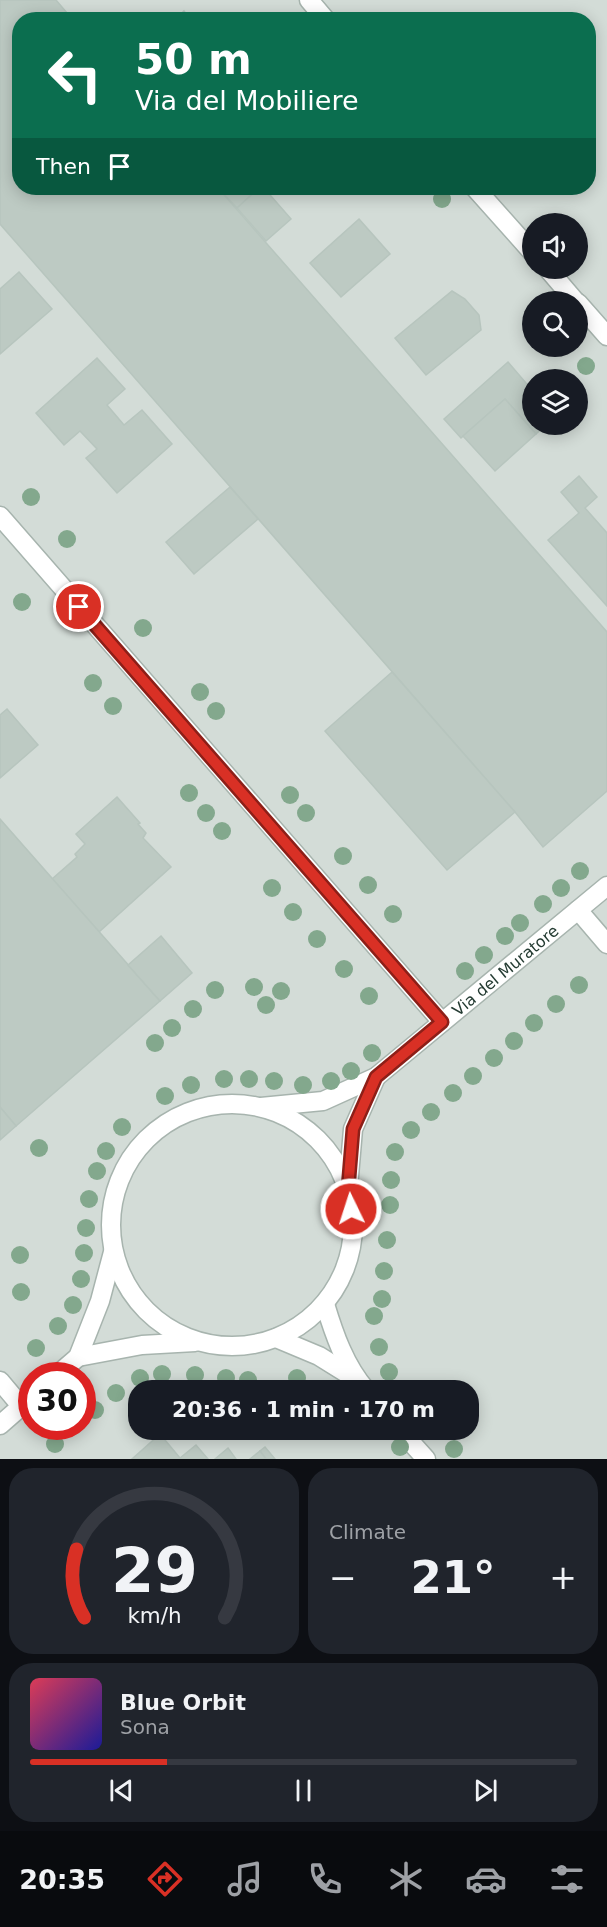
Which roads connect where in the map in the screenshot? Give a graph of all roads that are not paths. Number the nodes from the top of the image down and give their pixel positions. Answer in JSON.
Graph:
{"nodes":[{"id":1,"x":309,"y":0,"type":"edge"},
{"id":2,"x":319,"y":12,"type":"edge"},
{"id":3,"x":481,"y":195,"type":"edge"},
{"id":4,"x":522,"y":241,"type":"edge"},
{"id":5,"x":557,"y":279,"type":"edge"},
{"id":6,"x":567,"y":291,"type":"edge"},
{"id":7,"x":588,"y":314,"type":"edge"},
{"id":8,"x":607,"y":336,"type":"edge"},
{"id":9,"x":0,"y":516,"type":"edge"},
{"id":10,"x":607,"y":886,"type":"edge"},
{"id":11,"x":578,"y":910,"type":"junction"},
{"id":12,"x":607,"y":944,"type":"edge"},
{"id":13,"x":442,"y":1022,"type":"junction"},
{"id":14,"x":376,"y":1077,"type":"junction"},
{"id":15,"x":260,"y":1107,"type":"junction"},
{"id":16,"x":348,"y":1189,"type":"junction"},
{"id":17,"x":113,"y":1251,"type":"junction"},
{"id":18,"x":325,"y":1304,"type":"junction"},
{"id":19,"x":276,"y":1338,"type":"junction"},
{"id":20,"x":198,"y":1341,"type":"junction"},
{"id":21,"x":78,"y":1357,"type":"junction"},
{"id":22,"x":72,"y":1362,"type":"edge"},
{"id":23,"x":355,"y":1380,"type":"edge"},
{"id":24,"x":359,"y":1380,"type":"edge"},
{"id":25,"x":0,"y":1382,"type":"edge"},
{"id":26,"x":18,"y":1396,"type":"edge"},
{"id":27,"x":18,"y":1409,"type":"edge"},
{"id":28,"x":0,"y":1425,"type":"edge"},
{"id":29,"x":409,"y":1440,"type":"edge"},
{"id":30,"x":426,"y":1459,"type":"edge"}],
"edges":[{"from":1,"to":2,"type":"street"},
{"from":3,"to":4,"type":"street"},
{"from":5,"to":6,"type":"street"},
{"from":7,"to":8,"type":"street"},
{"from":9,"to":13,"type":"street"},
{"from":10,"to":11,"type":"street","name":"Via del Muratore"},
{"from":11,"to":12,"type":"street"},
{"from":11,"to":13,"type":"street","name":"Via del Muratore"},
{"from":13,"to":14,"type":"street","name":"Via del Muratore"},
{"from":14,"to":15,"type":"street","name":"Via del Muratore"},
{"from":14,"to":16,"type":"street","name":"Via del Muratore"},
{"from":15,"to":16,"type":"street"},
{"from":15,"to":17,"type":"street"},
{"from":16,"to":18,"type":"street"},
{"from":17,"to":20,"type":"street"},
{"from":17,"to":21,"type":"street"},
{"from":18,"to":19,"type":"street"},
{"from":18,"to":24,"type":"street"},
{"from":19,"to":20,"type":"street"},
{"from":19,"to":23,"type":"street"},
{"from":20,"to":21,"type":"street"},
{"from":21,"to":22,"type":"street"},
{"from":25,"to":26,"type":"street"},
{"from":27,"to":28,"type":"street"},
{"from":29,"to":30,"type":"street"}]}
